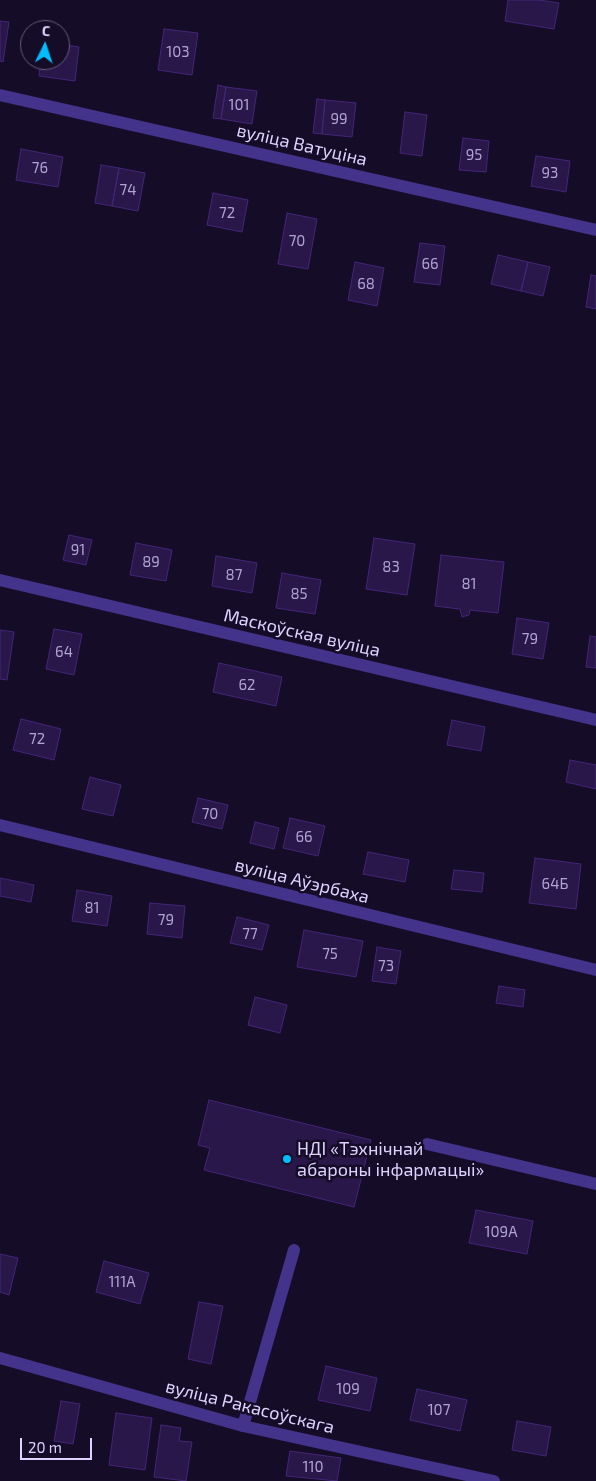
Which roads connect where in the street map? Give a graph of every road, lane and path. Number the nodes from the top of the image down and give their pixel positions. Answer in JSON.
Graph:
{"nodes":[{"id":1,"x":0,"y":95,"type":"edge"},
{"id":2,"x":596,"y":230,"type":"edge"},
{"id":3,"x":0,"y":580,"type":"edge"},
{"id":4,"x":596,"y":720,"type":"edge"},
{"id":5,"x":0,"y":826,"type":"edge"},
{"id":6,"x":596,"y":970,"type":"edge"},
{"id":7,"x":427,"y":1144,"type":"dead end"},
{"id":8,"x":596,"y":1184,"type":"edge"},
{"id":9,"x":294,"y":1250,"type":"dead end"},
{"id":10,"x":0,"y":1358,"type":"edge"},
{"id":11,"x":243,"y":1426,"type":"junction"},
{"id":12,"x":494,"y":1481,"type":"edge"}],
"edges":[{"from":1,"to":2,"type":"street","name":"вуліца Ватуціна"},
{"from":3,"to":4,"type":"street","name":"Маскоўская вуліца"},
{"from":5,"to":6,"type":"street","name":"вуліца Аўэрбаха"},
{"from":7,"to":8,"type":"street"},
{"from":9,"to":11,"type":"street"},
{"from":10,"to":11,"type":"street","name":"вуліца Ракасоўскага"},
{"from":11,"to":12,"type":"street","name":"вуліца Ракасоўскага"}]}
